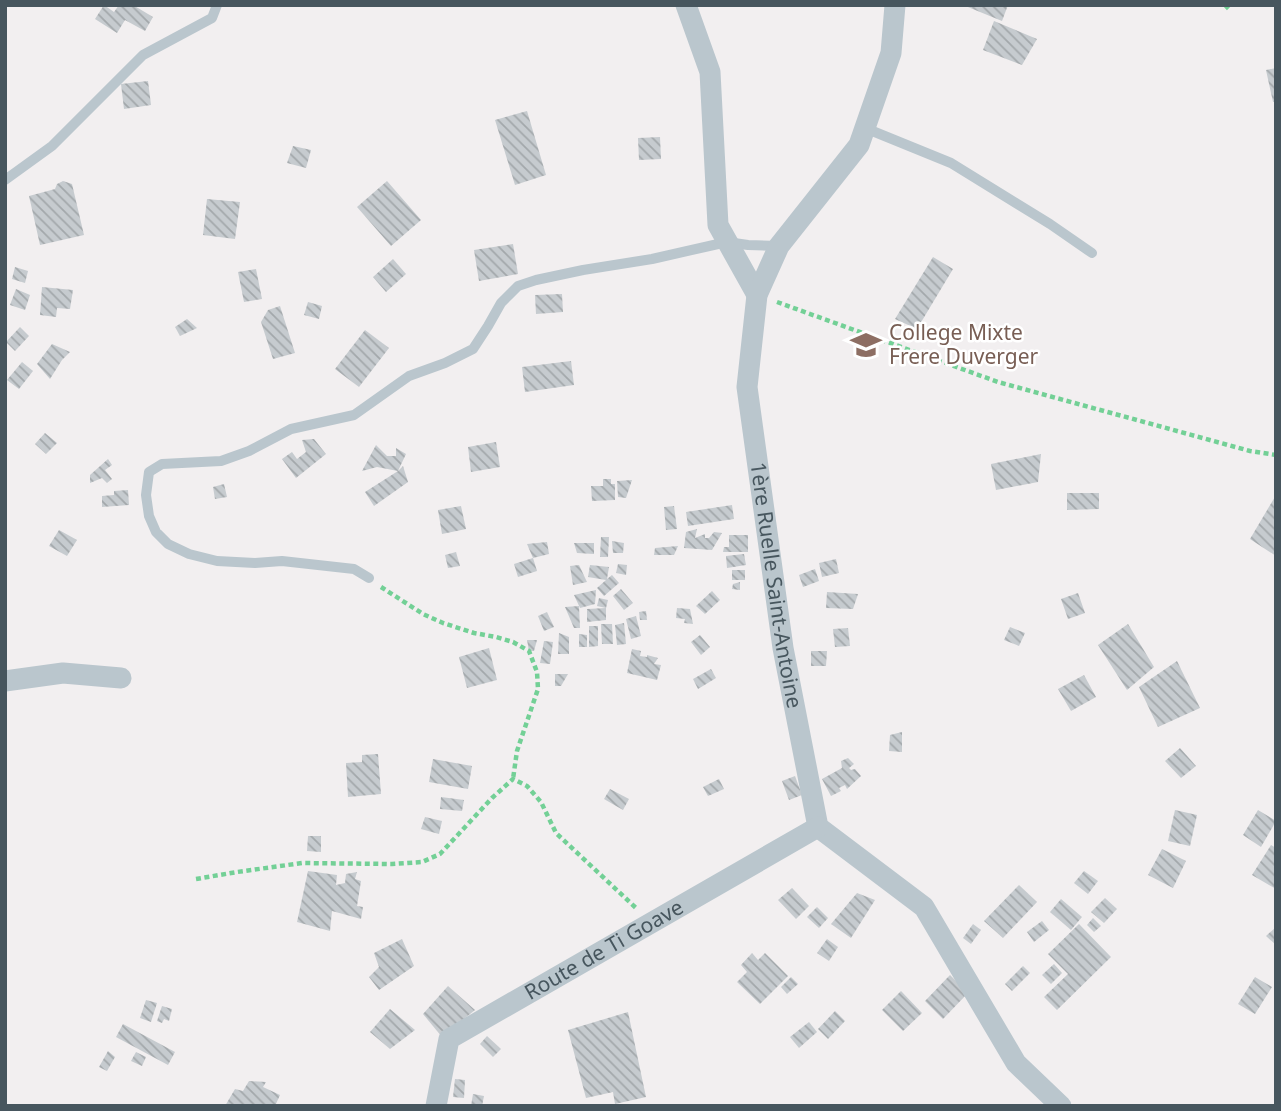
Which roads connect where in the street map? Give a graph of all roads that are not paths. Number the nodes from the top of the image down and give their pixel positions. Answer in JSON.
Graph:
{"nodes":[{"id":1,"x":218,"y":5,"type":"edge"},
{"id":2,"x":686,"y":5,"type":"edge"},
{"id":3,"x":895,"y":5,"type":"edge"},
{"id":4,"x":865,"y":128,"type":"junction"},
{"id":5,"x":5,"y":180,"type":"edge"},
{"id":6,"x":727,"y":242,"type":"junction"},
{"id":7,"x":779,"y":246,"type":"junction"},
{"id":8,"x":1092,"y":253,"type":"dead end"},
{"id":9,"x":757,"y":295,"type":"junction"},
{"id":10,"x":369,"y":579,"type":"road end"},
{"id":11,"x":121,"y":678,"type":"dead end"},
{"id":12,"x":5,"y":681,"type":"edge"},
{"id":13,"x":818,"y":827,"type":"junction"},
{"id":14,"x":436,"y":1106,"type":"edge"},
{"id":15,"x":1061,"y":1106,"type":"edge"}],
"edges":[{"from":1,"to":5,"type":"lane"},
{"from":2,"to":6,"type":"street"},
{"from":3,"to":4,"type":"street","name":"1ère Ruelle Saint-Antoine"},
{"from":4,"to":7,"type":"street","name":"1ère Ruelle Saint-Antoine"},
{"from":4,"to":8,"type":"lane"},
{"from":6,"to":7,"type":"lane"},
{"from":6,"to":9,"type":"street"},
{"from":6,"to":10,"type":"lane"},
{"from":7,"to":9,"type":"street","name":"1ère Ruelle Saint-Antoine"},
{"from":9,"to":13,"type":"street","name":"1ère Ruelle Saint-Antoine"},
{"from":11,"to":12,"type":"street"},
{"from":13,"to":14,"type":"street","name":"Route de Ti Goave"},
{"from":13,"to":15,"type":"street"}]}
